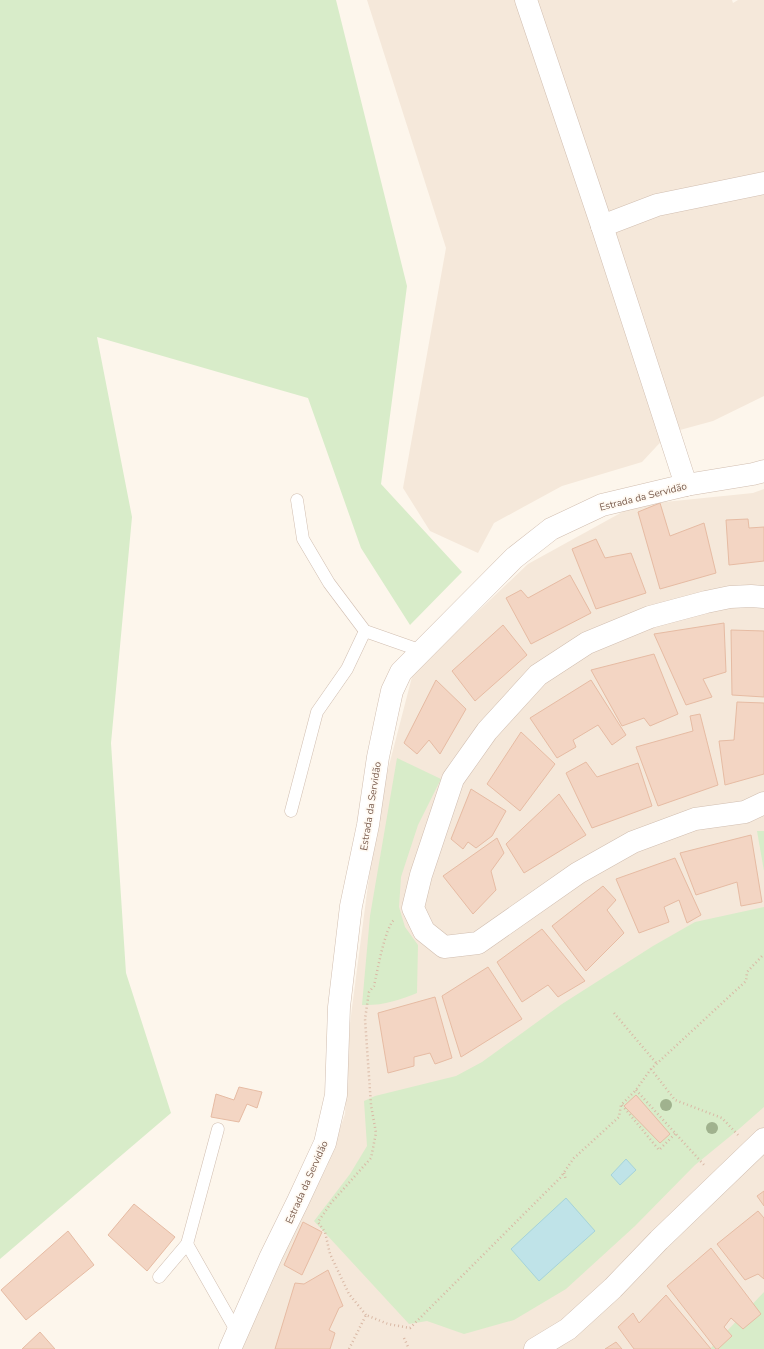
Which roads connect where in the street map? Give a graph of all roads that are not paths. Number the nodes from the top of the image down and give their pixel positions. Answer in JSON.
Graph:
{"nodes":[{"id":1,"x":526,"y":0,"type":"edge"},
{"id":2,"x":764,"y":183,"type":"edge"},
{"id":3,"x":602,"y":226,"type":"junction"},
{"id":4,"x":764,"y":471,"type":"edge"},
{"id":5,"x":686,"y":484,"type":"junction"},
{"id":6,"x":297,"y":500,"type":"dead end"},
{"id":7,"x":764,"y":597,"type":"edge"},
{"id":8,"x":365,"y":631,"type":"junction"},
{"id":9,"x":422,"y":651,"type":"junction"},
{"id":10,"x":291,"y":811,"type":"dead end"},
{"id":11,"x":758,"y":811,"type":"edge"},
{"id":12,"x":218,"y":1129,"type":"dead end"},
{"id":13,"x":764,"y":1139,"type":"edge"},
{"id":14,"x":186,"y":1244,"type":"junction"},
{"id":15,"x":159,"y":1277,"type":"dead end"},
{"id":16,"x":234,"y":1340,"type":"edge"},
{"id":17,"x":534,"y":1349,"type":"edge"}],
"edges":[{"from":1,"to":3,"type":"street"},
{"from":2,"to":3,"type":"street"},
{"from":3,"to":5,"type":"street"},
{"from":4,"to":5,"type":"street","name":"Estrada da Servidão"},
{"from":5,"to":9,"type":"street","name":"Estrada da Servidão"},
{"from":6,"to":8,"type":"lane"},
{"from":7,"to":11,"type":"street"},
{"from":8,"to":9,"type":"lane"},
{"from":8,"to":10,"type":"lane"},
{"from":9,"to":16,"type":"street","name":"Estrada da Servidão"},
{"from":12,"to":14,"type":"lane"},
{"from":13,"to":17,"type":"street"},
{"from":14,"to":15,"type":"lane"},
{"from":14,"to":16,"type":"lane"}]}
